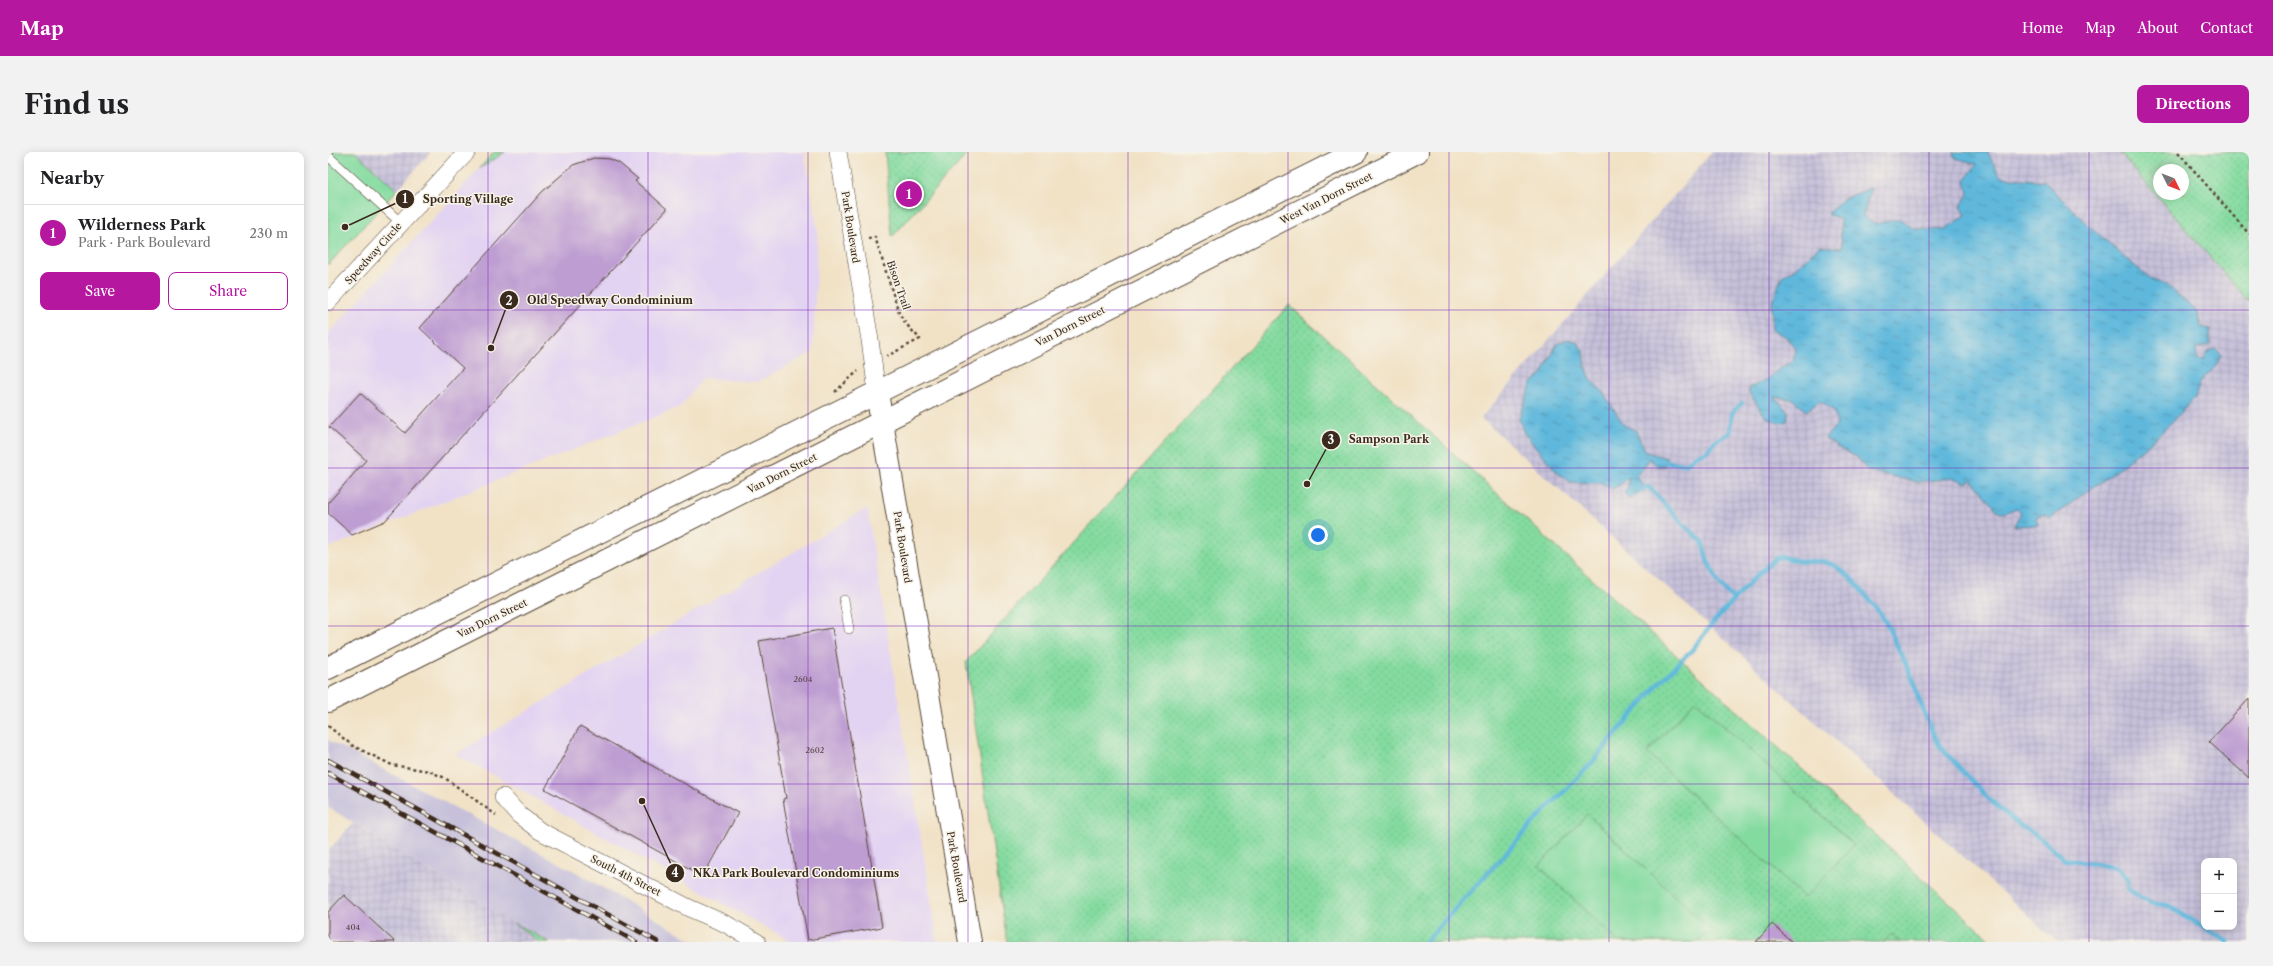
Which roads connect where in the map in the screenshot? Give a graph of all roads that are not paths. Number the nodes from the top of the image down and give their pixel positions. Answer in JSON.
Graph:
{"nodes":[{"id":1,"x":467,"y":152,"type":"edge"},
{"id":2,"x":838,"y":152,"type":"edge"},
{"id":3,"x":1356,"y":152,"type":"edge"},
{"id":4,"x":1417,"y":152,"type":"edge"},
{"id":5,"x":328,"y":156,"type":"edge"},
{"id":6,"x":400,"y":222,"type":"junction"},
{"id":7,"x":1235,"y":243,"type":"joint"},
{"id":8,"x":328,"y":302,"type":"edge"},
{"id":9,"x":877,"y":393,"type":"junction"},
{"id":10,"x":883,"y":422,"type":"junction"},
{"id":11,"x":844,"y":600,"type":"dead end"},
{"id":12,"x":849,"y":629,"type":"dead end"},
{"id":13,"x":332,"y":666,"type":"edge"},
{"id":14,"x":328,"y":701,"type":"edge"},
{"id":15,"x":503,"y":798,"type":"dead end"},
{"id":16,"x":757,"y":942,"type":"edge"},
{"id":17,"x":970,"y":942,"type":"edge"}],
"edges":[{"from":1,"to":6,"type":"street","name":"Speedway Circle"},
{"from":2,"to":9,"type":"street","name":"Park Boulevard"},
{"from":3,"to":9,"type":"main road"},
{"from":4,"to":7,"type":"main road","name":"West Van Dorn Street"},
{"from":5,"to":6,"type":"lane"},
{"from":6,"to":8,"type":"street","name":"Speedway Circle"},
{"from":7,"to":10,"type":"main road","name":"Van Dorn Street"},
{"from":9,"to":10,"type":"main road","name":"Park Boulevard"},
{"from":9,"to":13,"type":"main road"},
{"from":10,"to":14,"type":"main road","name":"Van Dorn Street"},
{"from":10,"to":17,"type":"main road","name":"Park Boulevard"},
{"from":11,"to":12,"type":"lane"},
{"from":15,"to":16,"type":"street","name":"South 4th Street"}]}
